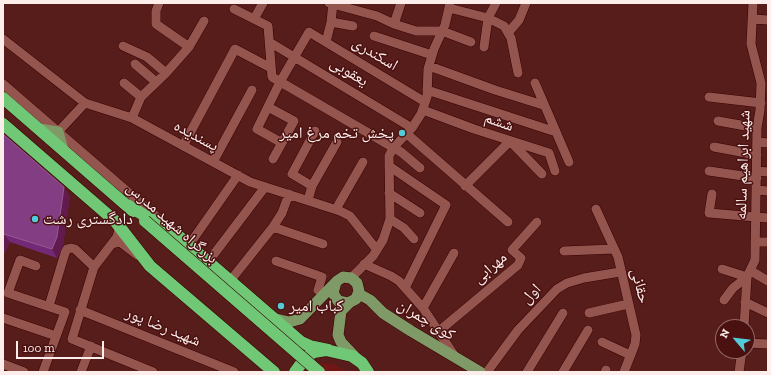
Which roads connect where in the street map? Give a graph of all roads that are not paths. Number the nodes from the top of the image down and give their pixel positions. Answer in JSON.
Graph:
{"nodes":[{"id":1,"x":159,"y":3,"type":"edge"},
{"id":2,"x":262,"y":3,"type":"edge"},
{"id":3,"x":401,"y":3,"type":"edge"},
{"id":4,"x":496,"y":3,"type":"edge"},
{"id":5,"x":526,"y":3,"type":"edge"},
{"id":6,"x":753,"y":3,"type":"edge"},
{"id":7,"x":332,"y":4,"type":"edge"},
{"id":8,"x":450,"y":5,"type":"edge"},
{"id":9,"x":234,"y":8,"type":"dead end"},
{"id":10,"x":488,"y":18,"type":"junction"},
{"id":11,"x":254,"y":19,"type":"junction"},
{"id":12,"x":753,"y":19,"type":"junction"},
{"id":13,"x":768,"y":20,"type":"edge"},
{"id":14,"x":204,"y":21,"type":"dead end"},
{"id":15,"x":331,"y":22,"type":"junction"},
{"id":16,"x":394,"y":24,"type":"junction"},
{"id":17,"x":353,"y":26,"type":"dead end"},
{"id":18,"x":442,"y":30,"type":"junction"},
{"id":19,"x":508,"y":33,"type":"junction"},
{"id":20,"x":374,"y":36,"type":"dead end"},
{"id":21,"x":3,"y":39,"type":"edge"},
{"id":22,"x":326,"y":42,"type":"junction"},
{"id":23,"x":471,"y":42,"type":"dead end"},
{"id":24,"x":270,"y":43,"type":"junction"},
{"id":25,"x":124,"y":46,"type":"dead end"},
{"id":26,"x":189,"y":47,"type":"junction"},
{"id":27,"x":484,"y":47,"type":"dead end"},
{"id":28,"x":432,"y":55,"type":"junction"},
{"id":29,"x":294,"y":56,"type":"junction"},
{"id":30,"x":135,"y":64,"type":"dead end"},
{"id":31,"x":429,"y":66,"type":"junction"},
{"id":32,"x":271,"y":68,"type":"junction"},
{"id":33,"x":166,"y":73,"type":"junction"},
{"id":34,"x":518,"y":73,"type":"dead end"},
{"id":35,"x":156,"y":82,"type":"junction"},
{"id":36,"x":280,"y":82,"type":"junction"},
{"id":37,"x":124,"y":83,"type":"dead end"},
{"id":38,"x":535,"y":83,"type":"dead end"},
{"id":39,"x":3,"y":84,"type":"edge"},
{"id":40,"x":252,"y":90,"type":"dead end"},
{"id":41,"x":427,"y":90,"type":"junction"},
{"id":42,"x":709,"y":96,"type":"dead end"},
{"id":43,"x":141,"y":97,"type":"junction"},
{"id":44,"x":3,"y":98,"type":"edge"},
{"id":45,"x":85,"y":103,"type":"junction"},
{"id":46,"x":424,"y":106,"type":"junction"},
{"id":47,"x":543,"y":106,"type":"junction"},
{"id":48,"x":268,"y":107,"type":"junction"},
{"id":49,"x":763,"y":108,"type":"edge"},
{"id":50,"x":132,"y":118,"type":"junction"},
{"id":51,"x":718,"y":121,"type":"dead end"},
{"id":52,"x":3,"y":124,"type":"edge"},
{"id":53,"x":757,"y":128,"type":"junction"},
{"id":54,"x":39,"y":129,"type":"junction"},
{"id":55,"x":315,"y":131,"type":"dead end"},
{"id":56,"x":409,"y":131,"type":"junction"},
{"id":57,"x":58,"y":132,"type":"junction"},
{"id":58,"x":556,"y":132,"type":"junction"},
{"id":59,"x":510,"y":141,"type":"junction"},
{"id":60,"x":337,"y":142,"type":"dead end"},
{"id":61,"x":757,"y":142,"type":"junction"},
{"id":62,"x":282,"y":143,"type":"junction"},
{"id":63,"x":768,"y":143,"type":"edge"},
{"id":64,"x":183,"y":146,"type":"junction"},
{"id":65,"x":714,"y":147,"type":"dead end"},
{"id":66,"x":392,"y":148,"type":"junction"},
{"id":67,"x":63,"y":150,"type":"junction"},
{"id":68,"x":757,"y":155,"type":"junction"},
{"id":69,"x":273,"y":159,"type":"dead end"},
{"id":70,"x":213,"y":162,"type":"junction"},
{"id":71,"x":363,"y":162,"type":"dead end"},
{"id":72,"x":569,"y":162,"type":"dead end"},
{"id":73,"x":388,"y":166,"type":"junction"},
{"id":74,"x":420,"y":168,"type":"dead end"},
{"id":75,"x":554,"y":171,"type":"dead end"},
{"id":76,"x":709,"y":171,"type":"dead end"},
{"id":77,"x":768,"y":172,"type":"edge"},
{"id":78,"x":542,"y":174,"type":"dead end"},
{"id":79,"x":238,"y":175,"type":"junction"},
{"id":80,"x":757,"y":175,"type":"junction"},
{"id":81,"x":312,"y":186,"type":"junction"},
{"id":82,"x":465,"y":186,"type":"junction"},
{"id":83,"x":265,"y":187,"type":"junction"},
{"id":84,"x":756,"y":190,"type":"junction"},
{"id":85,"x":768,"y":191,"type":"edge"},
{"id":86,"x":389,"y":193,"type":"junction"},
{"id":87,"x":289,"y":194,"type":"junction"},
{"id":88,"x":712,"y":194,"type":"dead end"},
{"id":89,"x":308,"y":200,"type":"junction"},
{"id":90,"x":127,"y":205,"type":"junction"},
{"id":91,"x":336,"y":209,"type":"junction"},
{"id":92,"x":596,"y":209,"type":"dead end"},
{"id":93,"x":420,"y":213,"type":"dead end"},
{"id":94,"x":755,"y":218,"type":"junction"},
{"id":95,"x":768,"y":218,"type":"edge"},
{"id":96,"x":390,"y":219,"type":"junction"},
{"id":97,"x":508,"y":222,"type":"dead end"},
{"id":98,"x":537,"y":222,"type":"dead end"},
{"id":99,"x":117,"y":223,"type":"junction"},
{"id":100,"x":273,"y":227,"type":"junction"},
{"id":101,"x":176,"y":234,"type":"junction"},
{"id":102,"x":414,"y":239,"type":"dead end"},
{"id":103,"x":755,"y":242,"type":"junction"},
{"id":104,"x":768,"y":242,"type":"edge"},
{"id":105,"x":112,"y":244,"type":"junction"},
{"id":106,"x":323,"y":244,"type":"dead end"},
{"id":107,"x":189,"y":245,"type":"junction"},
{"id":108,"x":614,"y":249,"type":"junction"},
{"id":109,"x":377,"y":250,"type":"junction"},
{"id":110,"x":564,"y":251,"type":"dead end"},
{"id":111,"x":454,"y":253,"type":"dead end"},
{"id":112,"x":276,"y":261,"type":"dead end"},
{"id":113,"x":208,"y":262,"type":"junction"},
{"id":114,"x":364,"y":264,"type":"junction"},
{"id":115,"x":36,"y":266,"type":"dead end"},
{"id":116,"x":150,"y":266,"type":"junction"},
{"id":117,"x":94,"y":267,"type":"junction"},
{"id":118,"x":722,"y":269,"type":"dead end"},
{"id":119,"x":620,"y":272,"type":"junction"},
{"id":120,"x":749,"y":274,"type":"junction"},
{"id":121,"x":351,"y":278,"type":"junction"},
{"id":122,"x":230,"y":281,"type":"junction"},
{"id":123,"x":768,"y":281,"type":"edge"},
{"id":124,"x":336,"y":282,"type":"junction"},
{"id":125,"x":405,"y":288,"type":"junction"},
{"id":126,"x":326,"y":293,"type":"junction"},
{"id":127,"x":359,"y":294,"type":"junction"},
{"id":128,"x":724,"y":300,"type":"dead end"},
{"id":129,"x":745,"y":302,"type":"junction"},
{"id":130,"x":349,"y":303,"type":"junction"},
{"id":131,"x":628,"y":304,"type":"junction"},
{"id":132,"x":49,"y":306,"type":"junction"},
{"id":133,"x":423,"y":308,"type":"junction"},
{"id":134,"x":80,"y":310,"type":"junction"},
{"id":135,"x":563,"y":313,"type":"dead end"},
{"id":136,"x":589,"y":313,"type":"dead end"},
{"id":137,"x":768,"y":313,"type":"edge"},
{"id":138,"x":3,"y":318,"type":"edge"},
{"id":139,"x":272,"y":318,"type":"junction"},
{"id":140,"x":744,"y":319,"type":"edge"},
{"id":141,"x":588,"y":330,"type":"dead end"},
{"id":142,"x":439,"y":331,"type":"junction"},
{"id":143,"x":56,"y":336,"type":"junction"},
{"id":144,"x":602,"y":342,"type":"dead end"},
{"id":145,"x":755,"y":343,"type":"edge"},
{"id":146,"x":768,"y":344,"type":"edge"},
{"id":147,"x":91,"y":346,"type":"junction"},
{"id":148,"x":329,"y":350,"type":"junction"},
{"id":149,"x":454,"y":355,"type":"junction"},
{"id":150,"x":630,"y":355,"type":"junction"},
{"id":151,"x":741,"y":359,"type":"edge"},
{"id":152,"x":360,"y":362,"type":"junction"},
{"id":153,"x":3,"y":364,"type":"edge"},
{"id":154,"x":24,"y":372,"type":"edge"},
{"id":155,"x":43,"y":372,"type":"edge"},
{"id":156,"x":81,"y":372,"type":"edge"},
{"id":157,"x":153,"y":372,"type":"edge"},
{"id":158,"x":234,"y":372,"type":"edge"},
{"id":159,"x":274,"y":372,"type":"edge"},
{"id":160,"x":295,"y":372,"type":"edge"},
{"id":161,"x":319,"y":372,"type":"edge"},
{"id":162,"x":368,"y":372,"type":"edge"},
{"id":163,"x":480,"y":372,"type":"edge"},
{"id":164,"x":487,"y":372,"type":"edge"},
{"id":165,"x":527,"y":372,"type":"edge"},
{"id":166,"x":563,"y":372,"type":"edge"},
{"id":167,"x":624,"y":372,"type":"edge"},
{"id":168,"x":739,"y":372,"type":"edge"}],
"edges":[{"from":1,"to":26,"type":"street"},
{"from":2,"to":11,"type":"street"},
{"from":3,"to":16,"type":"street"},
{"from":4,"to":10,"type":"street"},
{"from":5,"to":19,"type":"street"},
{"from":6,"to":12,"type":"street","name":"شهید ابراهیم سالمه"},
{"from":7,"to":15,"type":"street"},
{"from":7,"to":16,"type":"street"},
{"from":8,"to":10,"type":"street"},
{"from":8,"to":18,"type":"street"},
{"from":9,"to":11,"type":"street"},
{"from":10,"to":19,"type":"street"},
{"from":10,"to":27,"type":"street"},
{"from":11,"to":24,"type":"street"},
{"from":12,"to":13,"type":"street"},
{"from":12,"to":49,"type":"street","name":"شهید ابراهیم سالمه"},
{"from":14,"to":26,"type":"street"},
{"from":15,"to":17,"type":"street"},
{"from":15,"to":22,"type":"street"},
{"from":16,"to":18,"type":"street"},
{"from":18,"to":23,"type":"street"},
{"from":18,"to":28,"type":"street"},
{"from":19,"to":34,"type":"street"},
{"from":20,"to":28,"type":"street"},
{"from":21,"to":45,"type":"street","name":"پسندیده"},
{"from":22,"to":29,"type":"street","name":"اسکندری"},
{"from":22,"to":46,"type":"street","name":"اسکندری"},
{"from":24,"to":29,"type":"street","name":"یعقوبی"},
{"from":24,"to":32,"type":"street"},
{"from":25,"to":33,"type":"street"},
{"from":26,"to":33,"type":"street"},
{"from":28,"to":31,"type":"street"},
{"from":29,"to":36,"type":"street"},
{"from":29,"to":56,"type":"street","name":"یعقوبی"},
{"from":30,"to":35,"type":"street"},
{"from":31,"to":41,"type":"street"},
{"from":31,"to":47,"type":"street"},
{"from":32,"to":36,"type":"street"},
{"from":32,"to":64,"type":"street"},
{"from":33,"to":35,"type":"street"},
{"from":35,"to":43,"type":"street"},
{"from":36,"to":48,"type":"street"},
{"from":36,"to":66,"type":"street"},
{"from":37,"to":43,"type":"street"},
{"from":38,"to":47,"type":"street"},
{"from":39,"to":57,"type":"street"},
{"from":40,"to":70,"type":"street"},
{"from":41,"to":46,"type":"street"},
{"from":41,"to":58,"type":"street"},
{"from":42,"to":49,"type":"street"},
{"from":43,"to":50,"type":"street"},
{"from":44,"to":54,"type":"highway","name":"بزرگراه شهید مدرس"},
{"from":45,"to":50,"type":"street","name":"پسندیده"},
{"from":45,"to":57,"type":"street"},
{"from":46,"to":56,"type":"street"},
{"from":46,"to":59,"type":"street","name":"ششم"},
{"from":47,"to":58,"type":"street"},
{"from":48,"to":62,"type":"street"},
{"from":48,"to":62,"type":"street"},
{"from":49,"to":53,"type":"street","name":"شهید ابراهیم سالمه"},
{"from":50,"to":64,"type":"street","name":"پسندیده"},
{"from":51,"to":53,"type":"street"},
{"from":52,"to":99,"type":"highway"},
{"from":53,"to":61,"type":"street","name":"شهید ابراهیم سالمه"},
{"from":54,"to":57,"type":"main road"},
{"from":54,"to":67,"type":"highway","name":"بزرگراه شهید مدرس"},
{"from":55,"to":81,"type":"street"},
{"from":56,"to":66,"type":"street"},
{"from":56,"to":82,"type":"street","name":"یعقوبی"},
{"from":57,"to":67,"type":"main road"},
{"from":57,"to":101,"type":"street"},
{"from":58,"to":72,"type":"street"},
{"from":59,"to":75,"type":"street","name":"ششم"},
{"from":59,"to":78,"type":"street"},
{"from":59,"to":82,"type":"street"},
{"from":60,"to":81,"type":"street"},
{"from":61,"to":63,"type":"street"},
{"from":61,"to":68,"type":"street","name":"شهید ابراهیم سالمه"},
{"from":62,"to":69,"type":"street"},
{"from":64,"to":70,"type":"street","name":"پسندیده"},
{"from":65,"to":68,"type":"street"},
{"from":66,"to":73,"type":"street"},
{"from":66,"to":74,"type":"street"},
{"from":67,"to":90,"type":"highway","name":"بزرگراه شهید مدرس"},
{"from":68,"to":80,"type":"street","name":"شهید ابراهیم سالمه"},
{"from":70,"to":79,"type":"street","name":"پسندیده"},
{"from":71,"to":91,"type":"street"},
{"from":73,"to":86,"type":"street"},
{"from":73,"to":125,"type":"street"},
{"from":76,"to":80,"type":"street"},
{"from":77,"to":80,"type":"street"},
{"from":79,"to":83,"type":"street","name":"پسندیده"},
{"from":79,"to":107,"type":"street"},
{"from":80,"to":84,"type":"street","name":"شهید ابراهیم سالمه"},
{"from":81,"to":89,"type":"street"},
{"from":82,"to":97,"type":"street","name":"یعقوبی"},
{"from":83,"to":87,"type":"street","name":"پسندیده"},
{"from":83,"to":113,"type":"street"},
{"from":84,"to":85,"type":"street"},
{"from":84,"to":94,"type":"street","name":"شهید ابراهیم سالمه"},
{"from":86,"to":93,"type":"street"},
{"from":86,"to":96,"type":"street"},
{"from":87,"to":89,"type":"street","name":"پسندیده"},
{"from":87,"to":100,"type":"street"},
{"from":88,"to":94,"type":"street"},
{"from":89,"to":91,"type":"street","name":"پسندیده"},
{"from":90,"to":101,"type":"highway","name":"بزرگراه شهید مدرس"},
{"from":90,"to":161,"type":"highway","name":"بزرگراه شهید مدرس","bridge":true},
{"from":91,"to":109,"type":"street","name":"پسندیده"},
{"from":92,"to":108,"type":"street","name":"حقانی"},
{"from":94,"to":95,"type":"street"},
{"from":94,"to":103,"type":"street","name":"شهید ابراهیم سالمه"},
{"from":96,"to":102,"type":"street"},
{"from":96,"to":109,"type":"street"},
{"from":98,"to":142,"type":"street","name":"مهرابی"},
{"from":99,"to":105,"type":"street"},
{"from":99,"to":116,"type":"highway"},
{"from":100,"to":106,"type":"street"},
{"from":100,"to":122,"type":"street"},
{"from":101,"to":107,"type":"highway","name":"بزرگراه شهید مدرس"},
{"from":103,"to":104,"type":"street"},
{"from":103,"to":120,"type":"street","name":"شهید ابراهیم سالمه"},
{"from":105,"to":116,"type":"street"},
{"from":105,"to":117,"type":"street"},
{"from":107,"to":113,"type":"highway","name":"بزرگراه شهید مدرس"},
{"from":108,"to":110,"type":"street"},
{"from":108,"to":119,"type":"street","name":"حقانی"},
{"from":109,"to":114,"type":"street"},
{"from":111,"to":133,"type":"street"},
{"from":112,"to":126,"type":"street"},
{"from":113,"to":122,"type":"highway","name":"بزرگراه شهید مدرس"},
{"from":114,"to":121,"type":"street"},
{"from":114,"to":125,"type":"street"},
{"from":115,"to":132,"type":"street"},
{"from":116,"to":159,"type":"highway"},
{"from":117,"to":132,"type":"street"},
{"from":117,"to":134,"type":"street"},
{"from":118,"to":120,"type":"street"},
{"from":119,"to":131,"type":"street","name":"حقانی"},
{"from":119,"to":164,"type":"street","name":"اول"},
{"from":120,"to":123,"type":"street"},
{"from":120,"to":128,"type":"street"},
{"from":120,"to":129,"type":"street","name":"شهید ابراهیم سالمه"},
{"from":121,"to":124,"type":"main road"},
{"from":121,"to":127,"type":"main road"},
{"from":122,"to":139,"type":"highway","name":"بزرگراه شهید مدرس"},
{"from":124,"to":126,"type":"main road"},
{"from":124,"to":130,"type":"main road"},
{"from":125,"to":133,"type":"street"},
{"from":126,"to":139,"type":"main road"},
{"from":127,"to":130,"type":"main road"},
{"from":127,"to":149,"type":"main road","name":"کوی چمران"},
{"from":129,"to":137,"type":"street"},
{"from":129,"to":140,"type":"street","name":"شهید ابراهیم سالمه"},
{"from":130,"to":152,"type":"main road"},
{"from":131,"to":136,"type":"street"},
{"from":131,"to":150,"type":"street","name":"حقانی"},
{"from":132,"to":143,"type":"street"},
{"from":133,"to":142,"type":"street"},
{"from":134,"to":147,"type":"street"},
{"from":134,"to":158,"type":"street","name":"شهید رضا پور"},
{"from":135,"to":165,"type":"street"},
{"from":138,"to":143,"type":"street"},
{"from":139,"to":148,"type":"highway","name":"بزرگراه شهید مدرس"},
{"from":141,"to":166,"type":"street"},
{"from":142,"to":149,"type":"street"},
{"from":143,"to":155,"type":"street"},
{"from":144,"to":150,"type":"street"},
{"from":145,"to":146,"type":"street"},
{"from":147,"to":156,"type":"street"},
{"from":147,"to":157,"type":"street"},
{"from":148,"to":152,"type":"highway","name":"بزرگراه شهید مدرس"},
{"from":148,"to":160,"type":"highway"},
{"from":149,"to":163,"type":"main road","name":"کوی چمران"},
{"from":150,"to":167,"type":"street","name":"حقانی"},
{"from":151,"to":168,"type":"street"},
{"from":152,"to":162,"type":"highway"},
{"from":153,"to":154,"type":"street"}]}
